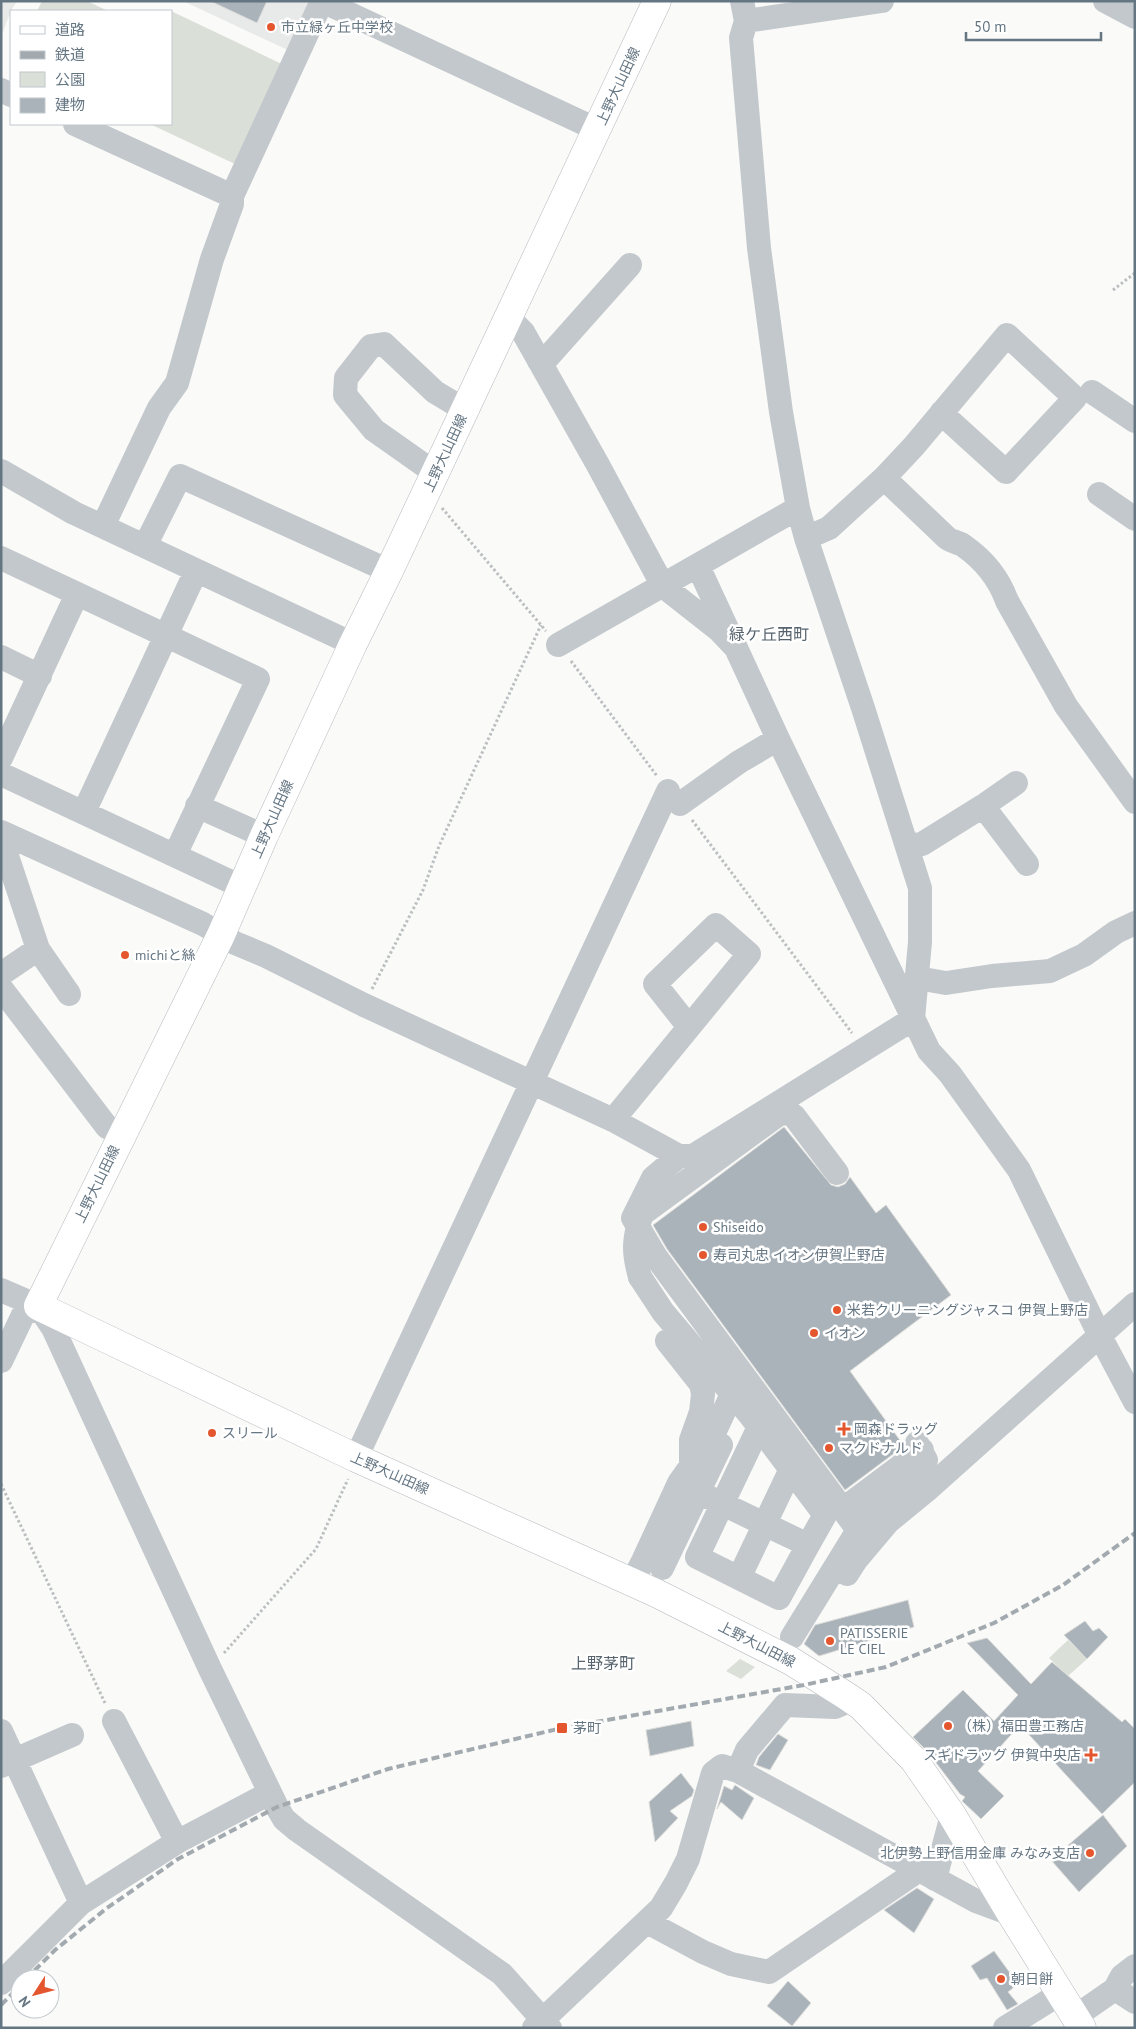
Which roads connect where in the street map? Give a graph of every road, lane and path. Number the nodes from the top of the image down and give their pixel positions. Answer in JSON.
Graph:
{"nodes":[{"id":1,"x":322,"y":1,"type":"edge"},
{"id":2,"x":657,"y":1,"type":"edge"},
{"id":3,"x":882,"y":1,"type":"edge"},
{"id":4,"x":1105,"y":1,"type":"edge"},
{"id":5,"x":744,"y":11,"type":"edge"},
{"id":6,"x":1135,"y":17,"type":"edge"},
{"id":7,"x":77,"y":125,"type":"edge"},
{"id":8,"x":598,"y":130,"type":"junction"},
{"id":9,"x":232,"y":196,"type":"junction"},
{"id":10,"x":630,"y":265,"type":"dead end"},
{"id":11,"x":1135,"y":273,"type":"edge"},
{"id":12,"x":1113,"y":290,"type":"dead end"},
{"id":13,"x":509,"y":318,"type":"junction"},
{"id":14,"x":539,"y":361,"type":"junction"},
{"id":15,"x":1092,"y":392,"type":"dead end"},
{"id":16,"x":465,"y":410,"type":"junction"},
{"id":17,"x":941,"y":413,"type":"junction"},
{"id":18,"x":1135,"y":421,"type":"edge"},
{"id":19,"x":2,"y":472,"type":"edge"},
{"id":20,"x":884,"y":478,"type":"junction"},
{"id":21,"x":430,"y":484,"type":"junction"},
{"id":22,"x":1098,"y":494,"type":"dead end"},
{"id":23,"x":798,"y":508,"type":"junction"},
{"id":24,"x":1135,"y":520,"type":"edge"},
{"id":25,"x":103,"y":526,"type":"junction"},
{"id":26,"x":806,"y":538,"type":"junction"},
{"id":27,"x":145,"y":546,"type":"junction"},
{"id":28,"x":1,"y":558,"type":"edge"},
{"id":29,"x":698,"y":566,"type":"junction"},
{"id":30,"x":196,"y":571,"type":"junction"},
{"id":31,"x":390,"y":571,"type":"junction"},
{"id":32,"x":663,"y":586,"type":"junction"},
{"id":33,"x":77,"y":594,"type":"junction"},
{"id":34,"x":541,"y":625,"type":"junction"},
{"id":35,"x":167,"y":635,"type":"junction"},
{"id":36,"x":353,"y":644,"type":"junction"},
{"id":37,"x":558,"y":645,"type":"junction"},
{"id":38,"x":736,"y":648,"type":"junction"},
{"id":39,"x":1,"y":658,"type":"edge"},
{"id":40,"x":40,"y":676,"type":"junction"},
{"id":41,"x":778,"y":739,"type":"junction"},
{"id":42,"x":1,"y":758,"type":"edge"},
{"id":43,"x":1,"y":774,"type":"edge"},
{"id":44,"x":1016,"y":783,"type":"dead end"},
{"id":45,"x":674,"y":798,"type":"junction"},
{"id":46,"x":1135,"y":802,"type":"edge"},
{"id":47,"x":197,"y":806,"type":"junction"},
{"id":48,"x":983,"y":806,"type":"junction"},
{"id":49,"x":84,"y":812,"type":"junction"},
{"id":50,"x":2,"y":832,"type":"edge"},
{"id":51,"x":264,"y":836,"type":"junction"},
{"id":52,"x":907,"y":846,"type":"junction"},
{"id":53,"x":175,"y":855,"type":"junction"},
{"id":54,"x":1027,"y":864,"type":"dead end"},
{"id":55,"x":242,"y":887,"type":"junction"},
{"id":56,"x":1135,"y":923,"type":"edge"},
{"id":57,"x":221,"y":935,"type":"junction"},
{"id":58,"x":38,"y":949,"type":"junction"},
{"id":59,"x":1,"y":974,"type":"edge"},
{"id":60,"x":917,"y":978,"type":"junction"},
{"id":61,"x":1,"y":988,"type":"edge"},
{"id":62,"x":69,"y":994,"type":"dead end"},
{"id":63,"x":364,"y":1005,"type":"junction"},
{"id":64,"x":913,"y":1020,"type":"junction"},
{"id":65,"x":689,"y":1027,"type":"dead end"},
{"id":66,"x":864,"y":1049,"type":"junction"},
{"id":67,"x":532,"y":1083,"type":"junction"},
{"id":68,"x":613,"y":1120,"type":"junction"},
{"id":69,"x":122,"y":1133,"type":"junction"},
{"id":70,"x":679,"y":1156,"type":"junction"},
{"id":71,"x":837,"y":1173,"type":"dead end"},
{"id":72,"x":640,"y":1277,"type":"junction"},
{"id":73,"x":1,"y":1290,"type":"edge"},
{"id":74,"x":1135,"y":1304,"type":"edge"},
{"id":75,"x":38,"y":1306,"type":"junction"},
{"id":76,"x":1100,"y":1336,"type":"junction"},
{"id":77,"x":1,"y":1361,"type":"edge"},
{"id":78,"x":741,"y":1400,"type":"junction"},
{"id":79,"x":1135,"y":1402,"type":"edge"},
{"id":80,"x":356,"y":1458,"type":"junction"},
{"id":81,"x":791,"y":1469,"type":"junction"},
{"id":82,"x":1,"y":1484,"type":"edge"},
{"id":83,"x":700,"y":1488,"type":"junction"},
{"id":84,"x":765,"y":1524,"type":"junction"},
{"id":85,"x":860,"y":1525,"type":"junction"},
{"id":86,"x":808,"y":1545,"type":"junction"},
{"id":87,"x":662,"y":1568,"type":"dead end"},
{"id":88,"x":739,"y":1578,"type":"junction"},
{"id":89,"x":632,"y":1582,"type":"junction"},
{"id":90,"x":792,"y":1649,"type":"junction"},
{"id":91,"x":210,"y":1669,"type":"junction"},
{"id":92,"x":848,"y":1697,"type":"junction"},
{"id":93,"x":114,"y":1721,"type":"joint"},
{"id":94,"x":1,"y":1731,"type":"edge"},
{"id":95,"x":72,"y":1735,"type":"dead end"},
{"id":96,"x":8,"y":1763,"type":"edge"},
{"id":97,"x":738,"y":1771,"type":"junction"},
{"id":98,"x":270,"y":1793,"type":"junction"},
{"id":99,"x":952,"y":1815,"type":"junction"},
{"id":100,"x":177,"y":1842,"type":"junction"},
{"id":101,"x":927,"y":1874,"type":"junction"},
{"id":102,"x":81,"y":1902,"type":"junction"},
{"id":103,"x":1011,"y":1914,"type":"junction"},
{"id":104,"x":648,"y":1922,"type":"junction"},
{"id":105,"x":1135,"y":1966,"type":"edge"},
{"id":106,"x":1,"y":1983,"type":"edge"},
{"id":107,"x":1115,"y":1989,"type":"junction"},
{"id":108,"x":1061,"y":1993,"type":"junction"},
{"id":109,"x":1135,"y":2002,"type":"edge"},
{"id":110,"x":1079,"y":2022,"type":"edge"},
{"id":111,"x":542,"y":2025,"type":"edge"},
{"id":112,"x":1006,"y":2028,"type":"edge"}],
"edges":[{"from":1,"to":8,"type":"street"},
{"from":1,"to":9,"type":"street"},
{"from":2,"to":8,"type":"main road","name":"上野大山田線"},
{"from":3,"to":5,"type":"street"},
{"from":4,"to":6,"type":"street"},
{"from":5,"to":23,"type":"street"},
{"from":7,"to":9,"type":"street"},
{"from":8,"to":13,"type":"main road","name":"上野大山田線"},
{"from":9,"to":25,"type":"street"},
{"from":10,"to":14,"type":"street"},
{"from":11,"to":12,"type":"path"},
{"from":13,"to":14,"type":"street"},
{"from":13,"to":16,"type":"main road","name":"上野大山田線"},
{"from":14,"to":32,"type":"street"},
{"from":15,"to":18,"type":"street"},
{"from":16,"to":21,"type":"main road","name":"上野大山田線"},
{"from":16,"to":21,"type":"street"},
{"from":17,"to":17,"type":"street"},
{"from":17,"to":20,"type":"street"},
{"from":19,"to":25,"type":"street"},
{"from":20,"to":26,"type":"street"},
{"from":20,"to":46,"type":"street"},
{"from":21,"to":31,"type":"main road","name":"上野大山田線"},
{"from":21,"to":34,"type":"path"},
{"from":22,"to":24,"type":"street"},
{"from":23,"to":26,"type":"street"},
{"from":23,"to":29,"type":"street"},
{"from":25,"to":27,"type":"street"},
{"from":26,"to":52,"type":"street"},
{"from":27,"to":30,"type":"street"},
{"from":27,"to":31,"type":"street"},
{"from":28,"to":33,"type":"street"},
{"from":29,"to":32,"type":"street"},
{"from":29,"to":38,"type":"street"},
{"from":30,"to":35,"type":"street"},
{"from":30,"to":36,"type":"street"},
{"from":31,"to":36,"type":"main road","name":"上野大山田線"},
{"from":32,"to":37,"type":"street"},
{"from":32,"to":38,"type":"street"},
{"from":33,"to":35,"type":"street"},
{"from":33,"to":40,"type":"street"},
{"from":34,"to":37,"type":"path"},
{"from":34,"to":63,"type":"path"},
{"from":35,"to":47,"type":"street"},
{"from":35,"to":49,"type":"street"},
{"from":36,"to":51,"type":"main road","name":"上野大山田線"},
{"from":37,"to":45,"type":"path"},
{"from":38,"to":41,"type":"street"},
{"from":39,"to":40,"type":"street"},
{"from":40,"to":42,"type":"street"},
{"from":41,"to":45,"type":"street"},
{"from":41,"to":64,"type":"street"},
{"from":43,"to":49,"type":"street"},
{"from":44,"to":48,"type":"street"},
{"from":45,"to":66,"type":"path"},
{"from":45,"to":67,"type":"street"},
{"from":47,"to":51,"type":"street"},
{"from":47,"to":53,"type":"street"},
{"from":48,"to":52,"type":"street"},
{"from":48,"to":54,"type":"street"},
{"from":49,"to":53,"type":"street"},
{"from":50,"to":57,"type":"street"},
{"from":50,"to":58,"type":"street"},
{"from":51,"to":55,"type":"main road","name":"上野大山田線"},
{"from":52,"to":60,"type":"street"},
{"from":53,"to":55,"type":"street"},
{"from":55,"to":57,"type":"main road","name":"上野大山田線"},
{"from":56,"to":60,"type":"street"},
{"from":57,"to":63,"type":"street"},
{"from":57,"to":69,"type":"main road","name":"上野大山田線"},
{"from":58,"to":59,"type":"street"},
{"from":58,"to":62,"type":"street"},
{"from":60,"to":64,"type":"street"},
{"from":61,"to":69,"type":"street"},
{"from":63,"to":67,"type":"street"},
{"from":64,"to":66,"type":"street"},
{"from":64,"to":76,"type":"street"},
{"from":65,"to":68,"type":"street"},
{"from":66,"to":70,"type":"street"},
{"from":67,"to":68,"type":"street"},
{"from":67,"to":80,"type":"street"},
{"from":68,"to":70,"type":"street"},
{"from":69,"to":75,"type":"main road","name":"上野大山田線"},
{"from":70,"to":78,"type":"street"},
{"from":71,"to":72,"type":"street","bridge":true},
{"from":72,"to":78,"type":"street"},
{"from":72,"to":83,"type":"street"},
{"from":73,"to":75,"type":"street"},
{"from":74,"to":76,"type":"street"},
{"from":75,"to":77,"type":"street"},
{"from":75,"to":80,"type":"main road","name":"上野大山田線"},
{"from":75,"to":91,"type":"street"},
{"from":76,"to":79,"type":"street"},
{"from":76,"to":90,"type":"street"},
{"from":78,"to":81,"type":"street"},
{"from":78,"to":83,"type":"street"},
{"from":78,"to":85,"type":"street"},
{"from":80,"to":89,"type":"main road","name":"上野大山田線"},
{"from":80,"to":91,"type":"path"},
{"from":81,"to":84,"type":"street"},
{"from":81,"to":86,"type":"street"},
{"from":82,"to":93,"type":"path"},
{"from":83,"to":84,"type":"street"},
{"from":83,"to":87,"type":"street"},
{"from":83,"to":88,"type":"street"},
{"from":83,"to":89,"type":"street"},
{"from":84,"to":86,"type":"street"},
{"from":84,"to":88,"type":"street"},
{"from":85,"to":85,"type":"street"},
{"from":85,"to":90,"type":"street"},
{"from":86,"to":88,"type":"street"},
{"from":89,"to":90,"type":"main road","name":"上野大山田線"},
{"from":90,"to":92,"type":"main road","name":"上野大山田線"},
{"from":91,"to":98,"type":"street"},
{"from":92,"to":97,"type":"street"},
{"from":92,"to":99,"type":"main road","name":"上野大山田線"},
{"from":93,"to":100,"type":"street"},
{"from":94,"to":96,"type":"street"},
{"from":95,"to":96,"type":"street"},
{"from":96,"to":102,"type":"street"},
{"from":97,"to":101,"type":"street"},
{"from":97,"to":104,"type":"street"},
{"from":98,"to":100,"type":"street"},
{"from":98,"to":111,"type":"street"},
{"from":99,"to":101,"type":"street"},
{"from":99,"to":103,"type":"main road","name":"上野大山田線"},
{"from":100,"to":102,"type":"street"},
{"from":101,"to":103,"type":"street"},
{"from":101,"to":104,"type":"street"},
{"from":102,"to":106,"type":"street"},
{"from":103,"to":108,"type":"main road","name":"上野大山田線"},
{"from":104,"to":111,"type":"street"},
{"from":105,"to":107,"type":"street"},
{"from":107,"to":109,"type":"street"},
{"from":107,"to":110,"type":"street"},
{"from":108,"to":110,"type":"main road","name":"上野大山田線"},
{"from":108,"to":112,"type":"street"}]}
